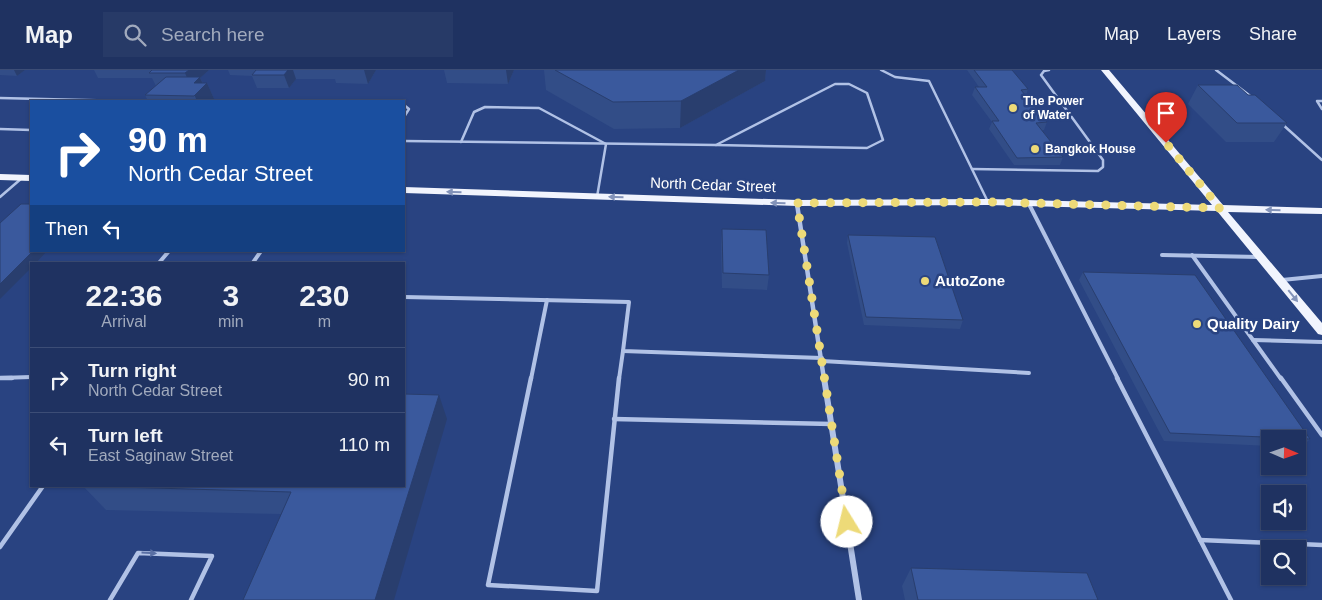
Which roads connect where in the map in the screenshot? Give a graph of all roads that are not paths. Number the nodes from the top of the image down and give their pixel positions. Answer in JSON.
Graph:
{"nodes":[{"id":1,"x":881,"y":70,"type":"edge"},
{"id":2,"x":1049,"y":70,"type":"edge"},
{"id":3,"x":1105,"y":70,"type":"edge"},
{"id":4,"x":1216,"y":70,"type":"edge"},
{"id":5,"x":0,"y":98,"type":"edge"},
{"id":6,"x":86,"y":100,"type":"edge"},
{"id":7,"x":1322,"y":101,"type":"edge"},
{"id":8,"x":1259,"y":103,"type":"edge"},
{"id":9,"x":1322,"y":109,"type":"edge"},
{"id":10,"x":1280,"y":122,"type":"edge"},
{"id":11,"x":0,"y":129,"type":"edge"},
{"id":12,"x":30,"y":130,"type":"edge"},
{"id":13,"x":405,"y":141,"type":"edge"},
{"id":14,"x":461,"y":142,"type":"junction"},
{"id":15,"x":606,"y":144,"type":"junction"},
{"id":16,"x":715,"y":145,"type":"junction"},
{"id":17,"x":1322,"y":160,"type":"edge"},
{"id":18,"x":972,"y":169,"type":"junction"},
{"id":19,"x":0,"y":177,"type":"edge"},
{"id":20,"x":27,"y":178,"type":"edge"},
{"id":21,"x":405,"y":190,"type":"edge"},
{"id":22,"x":0,"y":197,"type":"edge"},
{"id":23,"x":597,"y":197,"type":"junction"},
{"id":24,"x":988,"y":202,"type":"junction"},
{"id":25,"x":797,"y":203,"type":"junction"},
{"id":26,"x":1028,"y":203,"type":"junction"},
{"id":27,"x":1220,"y":208,"type":"junction"},
{"id":28,"x":1322,"y":211,"type":"edge"},
{"id":29,"x":168,"y":252,"type":"edge"},
{"id":30,"x":1162,"y":255,"type":"dead end"},
{"id":31,"x":1192,"y":256,"type":"junction"},
{"id":32,"x":1261,"y":257,"type":"junction"},
{"id":33,"x":160,"y":262,"type":"edge"},
{"id":34,"x":1322,"y":276,"type":"edge"},
{"id":35,"x":1280,"y":280,"type":"junction"},
{"id":36,"x":405,"y":297,"type":"edge"},
{"id":37,"x":547,"y":300,"type":"junction"},
{"id":38,"x":1322,"y":331,"type":"edge"},
{"id":39,"x":1253,"y":340,"type":"junction"},
{"id":40,"x":1322,"y":342,"type":"edge"},
{"id":41,"x":623,"y":351,"type":"junction"},
{"id":42,"x":822,"y":359,"type":"junction"},
{"id":43,"x":1029,"y":374,"type":"dead end"},
{"id":44,"x":30,"y":377,"type":"edge"},
{"id":45,"x":0,"y":378,"type":"edge"},
{"id":46,"x":614,"y":419,"type":"junction"},
{"id":47,"x":832,"y":424,"type":"junction"},
{"id":48,"x":1322,"y":435,"type":"edge"},
{"id":49,"x":43,"y":487,"type":"edge"},
{"id":50,"x":1200,"y":540,"type":"junction"},
{"id":51,"x":1322,"y":545,"type":"edge"},
{"id":52,"x":0,"y":547,"type":"edge"},
{"id":53,"x":110,"y":600,"type":"edge"},
{"id":54,"x":191,"y":600,"type":"edge"},
{"id":55,"x":859,"y":600,"type":"edge"},
{"id":56,"x":1231,"y":600,"type":"edge"}],
"edges":[{"from":1,"to":18,"type":"lane"},
{"from":2,"to":18,"type":"lane"},
{"from":3,"to":27,"type":"main road"},
{"from":4,"to":8,"type":"lane"},
{"from":5,"to":6,"type":"lane"},
{"from":7,"to":9,"type":"lane"},
{"from":10,"to":17,"type":"lane"},
{"from":11,"to":12,"type":"lane"},
{"from":13,"to":14,"type":"lane"},
{"from":14,"to":15,"type":"lane"},
{"from":14,"to":15,"type":"lane"},
{"from":15,"to":16,"type":"lane"},
{"from":15,"to":23,"type":"lane"},
{"from":16,"to":16,"type":"lane"},
{"from":18,"to":24,"type":"lane"},
{"from":19,"to":20,"type":"main road"},
{"from":20,"to":22,"type":"lane"},
{"from":23,"to":21,"type":"main road","name":"North Cedar Street","one_way":true},
{"from":25,"to":23,"type":"main road","name":"North Cedar Street","one_way":true},
{"from":24,"to":25,"type":"main road","name":"North Cedar Street"},
{"from":24,"to":26,"type":"main road","name":"North Cedar Street"},
{"from":25,"to":42,"type":"street"},
{"from":26,"to":27,"type":"main road","name":"North Cedar Street"},
{"from":26,"to":50,"type":"lane"},
{"from":28,"to":27,"type":"main road","name":"North Cedar Street","one_way":true},
{"from":27,"to":32,"type":"main road"},
{"from":29,"to":33,"type":"lane"},
{"from":30,"to":31,"type":"lane"},
{"from":31,"to":32,"type":"lane"},
{"from":31,"to":39,"type":"lane"},
{"from":32,"to":35,"type":"main road"},
{"from":34,"to":35,"type":"lane"},
{"from":35,"to":38,"type":"main road","one_way":true},
{"from":36,"to":37,"type":"lane"},
{"from":37,"to":41,"type":"lane"},
{"from":37,"to":46,"type":"lane"},
{"from":39,"to":40,"type":"lane"},
{"from":39,"to":48,"type":"lane"},
{"from":41,"to":42,"type":"lane"},
{"from":41,"to":46,"type":"lane"},
{"from":42,"to":43,"type":"lane"},
{"from":42,"to":47,"type":"street"},
{"from":44,"to":45,"type":"lane"},
{"from":46,"to":47,"type":"lane"},
{"from":47,"to":55,"type":"street"},
{"from":49,"to":52,"type":"lane"},
{"from":50,"to":51,"type":"lane"},
{"from":50,"to":56,"type":"lane"},
{"from":53,"to":54,"type":"lane","one_way":true}]}
